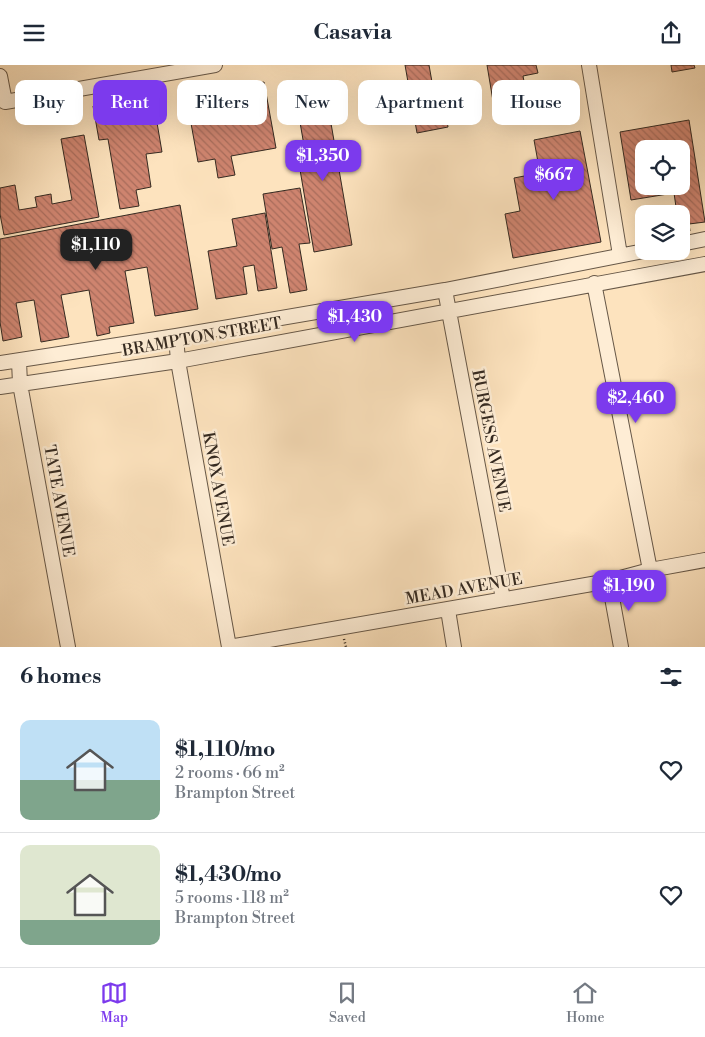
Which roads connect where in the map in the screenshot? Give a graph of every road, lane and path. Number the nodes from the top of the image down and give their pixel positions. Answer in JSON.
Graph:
{"nodes":[{"id":1,"x":215,"y":65,"type":"edge"},
{"id":2,"x":589,"y":65,"type":"edge"},
{"id":3,"x":158,"y":70,"type":"edge"},
{"id":4,"x":0,"y":76,"type":"edge"},
{"id":5,"x":705,"y":239,"type":"edge"},
{"id":6,"x":690,"y":242,"type":"edge"},
{"id":7,"x":635,"y":252,"type":"edge"},
{"id":8,"x":620,"y":255,"type":"junction"},
{"id":9,"x":705,"y":264,"type":"edge"},
{"id":10,"x":594,"y":283,"type":"junction"},
{"id":11,"x":444,"y":290,"type":"junction"},
{"id":12,"x":449,"y":312,"type":"junction"},
{"id":13,"x":176,"y":336,"type":"junction"},
{"id":14,"x":19,"y":361,"type":"junction"},
{"id":15,"x":178,"y":361,"type":"junction"},
{"id":16,"x":0,"y":363,"type":"edge"},
{"id":17,"x":20,"y":384,"type":"junction"},
{"id":18,"x":0,"y":387,"type":"edge"},
{"id":19,"x":705,"y":560,"type":"edge"},
{"id":20,"x":650,"y":571,"type":"junction"},
{"id":21,"x":610,"y":581,"type":"junction"},
{"id":22,"x":503,"y":599,"type":"junction"},
{"id":23,"x":448,"y":610,"type":"junction"},
{"id":24,"x":68,"y":647,"type":"edge"},
{"id":25,"x":229,"y":647,"type":"edge"},
{"id":26,"x":454,"y":647,"type":"edge"},
{"id":27,"x":621,"y":647,"type":"edge"}],
"edges":[{"from":1,"to":3,"type":"street"},
{"from":2,"to":8,"type":"street"},
{"from":3,"to":4,"type":"street"},
{"from":5,"to":6,"type":"street"},
{"from":7,"to":8,"type":"street","name":"BRAMPTON STREET"},
{"from":8,"to":11,"type":"street","name":"BRAMPTON STREET"},
{"from":9,"to":10,"type":"street","name":"BRAMPTON STREET"},
{"from":10,"to":12,"type":"street","name":"BRAMPTON STREET"},
{"from":10,"to":20,"type":"street"},
{"from":11,"to":12,"type":"street","name":"BURGESS AVENUE"},
{"from":11,"to":13,"type":"street","name":"BRAMPTON STREET"},
{"from":12,"to":15,"type":"street","name":"BRAMPTON STREET"},
{"from":12,"to":22,"type":"street","name":"BURGESS AVENUE"},
{"from":13,"to":14,"type":"street","name":"BRAMPTON STREET"},
{"from":13,"to":15,"type":"street","name":"KNOX AVENUE"},
{"from":14,"to":16,"type":"street","name":"BRAMPTON STREET"},
{"from":14,"to":17,"type":"street","name":"TATE AVENUE"},
{"from":15,"to":17,"type":"street","name":"BRAMPTON STREET"},
{"from":15,"to":25,"type":"street","name":"KNOX AVENUE"},
{"from":17,"to":18,"type":"street","name":"BRAMPTON STREET"},
{"from":17,"to":24,"type":"street","name":"TATE AVENUE"},
{"from":19,"to":20,"type":"street","name":"MEAD AVENUE"},
{"from":20,"to":21,"type":"street","name":"MEAD AVENUE"},
{"from":21,"to":22,"type":"street","name":"MEAD AVENUE"},
{"from":21,"to":27,"type":"street"},
{"from":22,"to":23,"type":"street","name":"MEAD AVENUE"},
{"from":23,"to":25,"type":"street","name":"MEAD AVENUE"},
{"from":23,"to":26,"type":"street"}]}
